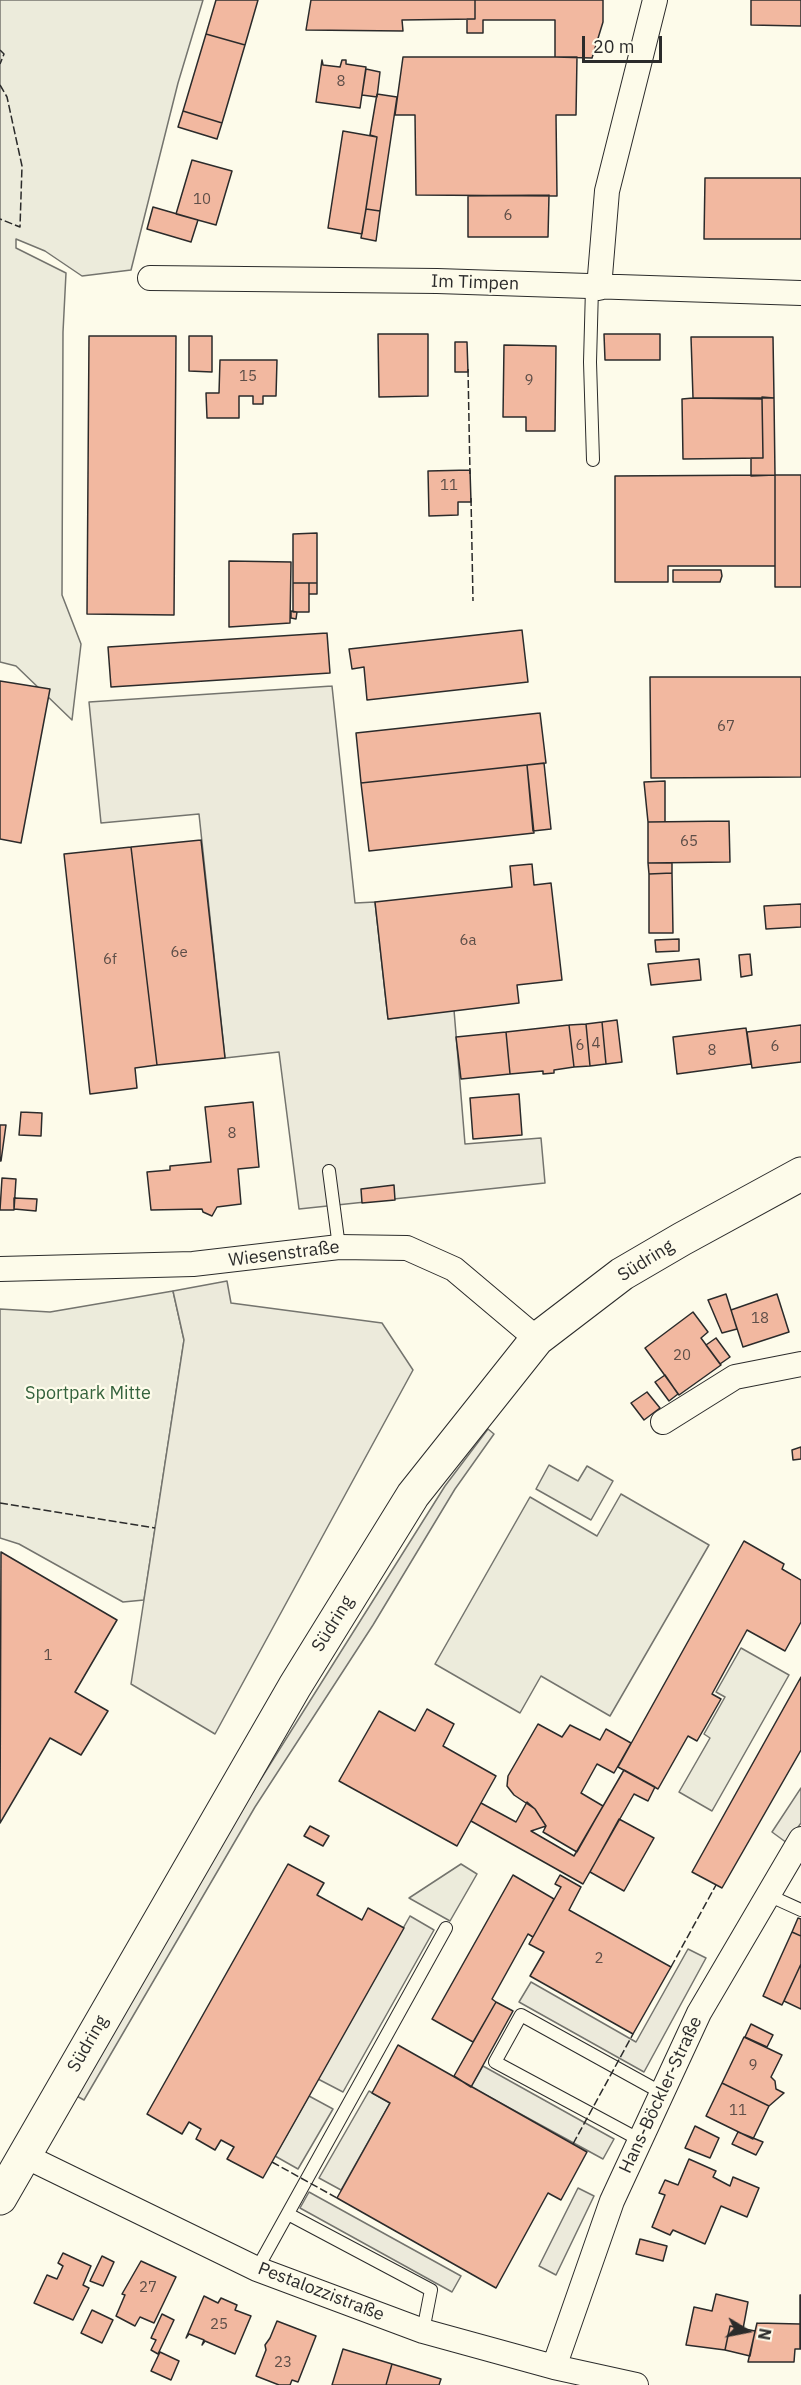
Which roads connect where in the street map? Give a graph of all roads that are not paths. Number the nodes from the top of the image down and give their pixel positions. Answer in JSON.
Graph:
{"nodes":[{"id":1,"x":655,"y":0,"type":"edge"},
{"id":2,"x":150,"y":278,"type":"dead end"},
{"id":3,"x":596,"y":288,"type":"junction"},
{"id":4,"x":801,"y":293,"type":"edge"},
{"id":5,"x":593,"y":460,"type":"dead end"},
{"id":6,"x":329,"y":1171,"type":"dead end"},
{"id":7,"x":801,"y":1174,"type":"edge"},
{"id":8,"x":339,"y":1247,"type":"junction"},
{"id":9,"x":0,"y":1269,"type":"edge"},
{"id":10,"x":537,"y":1339,"type":"junction"},
{"id":11,"x":801,"y":1364,"type":"edge"},
{"id":12,"x":663,"y":1422,"type":"dead end"},
{"id":13,"x":801,"y":1839,"type":"edge"},
{"id":14,"x":768,"y":1895,"type":"junction"},
{"id":15,"x":801,"y":1910,"type":"edge"},
{"id":16,"x":446,"y":1928,"type":"dead end"},
{"id":17,"x":662,"y":2093,"type":"junction"},
{"id":18,"x":640,"y":2140,"type":"junction"},
{"id":19,"x":23,"y":2155,"type":"junction"},
{"id":20,"x":0,"y":2199,"type":"edge"},
{"id":21,"x":288,"y":2214,"type":"junction"},
{"id":22,"x":257,"y":2269,"type":"junction"},
{"id":23,"x":423,"y":2331,"type":"junction"},
{"id":24,"x":554,"y":2367,"type":"junction"},
{"id":25,"x":636,"y":2385,"type":"edge"}],
"edges":[{"from":1,"to":3,"type":"street"},
{"from":2,"to":3,"type":"street","name":"Im Timpen"},
{"from":3,"to":4,"type":"street","name":"Im Timpen"},
{"from":3,"to":5,"type":"lane"},
{"from":6,"to":8,"type":"lane"},
{"from":7,"to":10,"type":"main road","name":"Südring"},
{"from":8,"to":9,"type":"street","name":"Wiesenstraße"},
{"from":8,"to":10,"type":"street","name":"Wiesenstraße"},
{"from":10,"to":19,"type":"main road","name":"Südring"},
{"from":11,"to":12,"type":"street"},
{"from":13,"to":14,"type":"street","name":"Hans-Böckler-Straße"},
{"from":14,"to":15,"type":"lane"},
{"from":14,"to":17,"type":"street","name":"Hans-Böckler-Straße"},
{"from":16,"to":21,"type":"lane"},
{"from":17,"to":18,"type":"street","name":"Hans-Böckler-Straße"},
{"from":17,"to":18,"type":"lane"},
{"from":18,"to":24,"type":"street","name":"Hans-Böckler-Straße"},
{"from":19,"to":20,"type":"main road","name":"Südring"},
{"from":19,"to":22,"type":"street","name":"Pestalozzistraße"},
{"from":21,"to":22,"type":"lane"},
{"from":21,"to":23,"type":"lane"},
{"from":22,"to":23,"type":"street","name":"Pestalozzistraße"},
{"from":23,"to":24,"type":"street","name":"Pestalozzistraße"},
{"from":24,"to":25,"type":"street","name":"Pestalozzistraße"}]}
